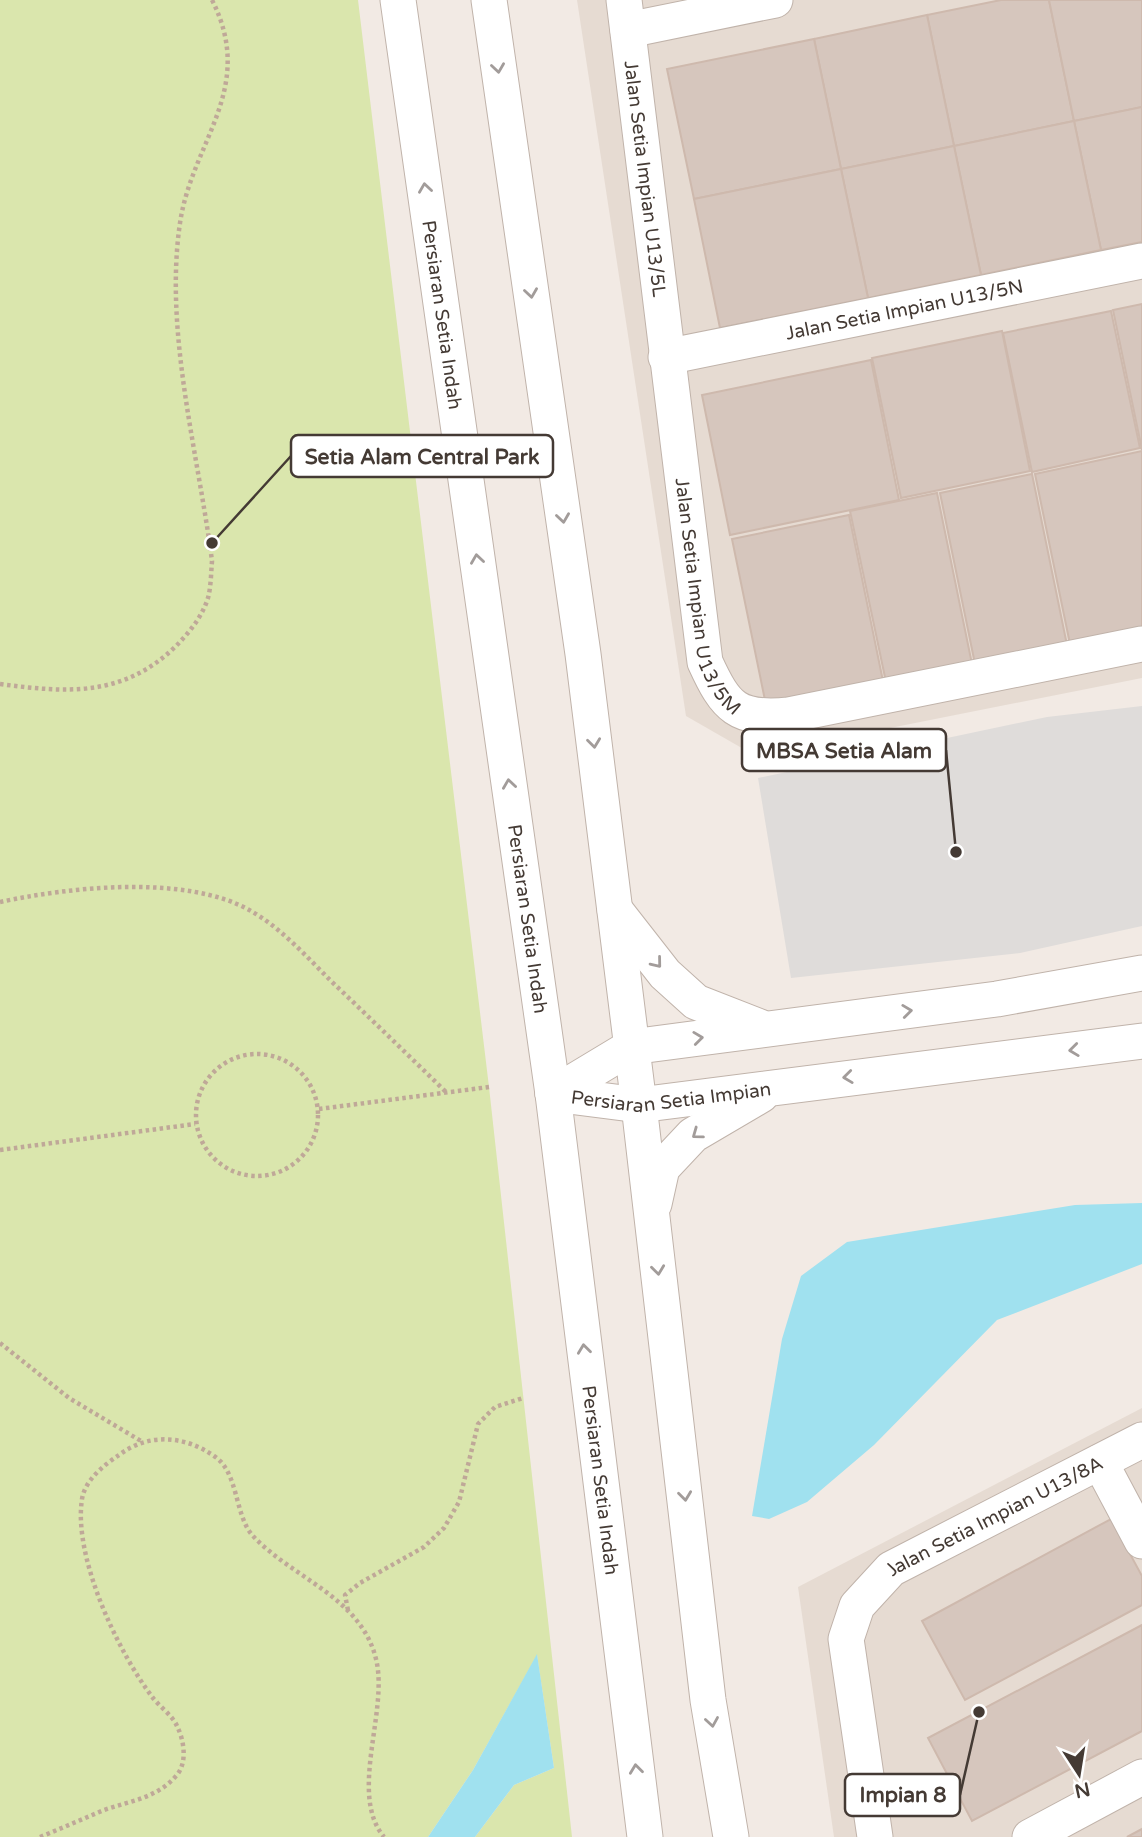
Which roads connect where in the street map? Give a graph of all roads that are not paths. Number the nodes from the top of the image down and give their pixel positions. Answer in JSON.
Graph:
{"nodes":[{"id":1,"x":398,"y":0,"type":"edge"},
{"id":2,"x":489,"y":0,"type":"edge"},
{"id":3,"x":775,"y":0,"type":"edge"},
{"id":4,"x":626,"y":15,"type":"edge"},
{"id":5,"x":1142,"y":261,"type":"edge"},
{"id":6,"x":666,"y":357,"type":"junction"},
{"id":7,"x":1142,"y":643,"type":"edge"},
{"id":8,"x":614,"y":910,"type":"junction"},
{"id":9,"x":1142,"y":973,"type":"edge"},
{"id":10,"x":766,"y":1029,"type":"junction"},
{"id":11,"x":1142,"y":1041,"type":"edge"},
{"id":12,"x":631,"y":1046,"type":"junction"},
{"id":13,"x":776,"y":1086,"type":"junction"},
{"id":14,"x":553,"y":1094,"type":"junction"},
{"id":15,"x":639,"y":1105,"type":"junction"},
{"id":16,"x":652,"y":1212,"type":"junction"},
{"id":17,"x":1142,"y":1440,"type":"edge"},
{"id":18,"x":1100,"y":1462,"type":"junction"},
{"id":19,"x":1142,"y":1541,"type":"edge"},
{"id":20,"x":1142,"y":1777,"type":"edge"},
{"id":21,"x":645,"y":1837,"type":"edge"},
{"id":22,"x":731,"y":1837,"type":"edge"},
{"id":23,"x":875,"y":1837,"type":"edge"},
{"id":24,"x":1030,"y":1837,"type":"edge"}],
"edges":[{"from":14,"to":1,"type":"street","name":"Persiaran Setia Indah","one_way":true},
{"from":2,"to":8,"type":"street","one_way":true},
{"from":3,"to":4,"type":"street"},
{"from":4,"to":6,"type":"street","name":"Jalan Setia Impian U13/5L"},
{"from":5,"to":6,"type":"street","name":"Jalan Setia Impian U13/5N"},
{"from":6,"to":7,"type":"street","name":"Jalan Setia Impian U13/5M"},
{"from":8,"to":10,"type":"street","one_way":true},
{"from":8,"to":12,"type":"street"},
{"from":10,"to":9,"type":"street","name":"Persiaran Setia Impian","one_way":true},
{"from":12,"to":10,"type":"street","name":"Persiaran Setia Impian","one_way":true},
{"from":11,"to":13,"type":"street","name":"Persiaran Setia Impian","one_way":true},
{"from":12,"to":14,"type":"street","name":"Persiaran Setia Impian"},
{"from":12,"to":15,"type":"street"},
{"from":13,"to":15,"type":"street","name":"Persiaran Setia Impian"},
{"from":13,"to":16,"type":"street","one_way":true},
{"from":14,"to":15,"type":"street","name":"Persiaran Setia Impian"},
{"from":21,"to":14,"type":"street","name":"Persiaran Setia Indah","one_way":true},
{"from":15,"to":16,"type":"street"},
{"from":16,"to":22,"type":"street","one_way":true},
{"from":17,"to":18,"type":"street","name":"Jalan Setia Impian U13/8A"},
{"from":18,"to":19,"type":"street"},
{"from":18,"to":23,"type":"street","name":"Jalan Setia Impian U13/8A"},
{"from":20,"to":24,"type":"street"}]}
